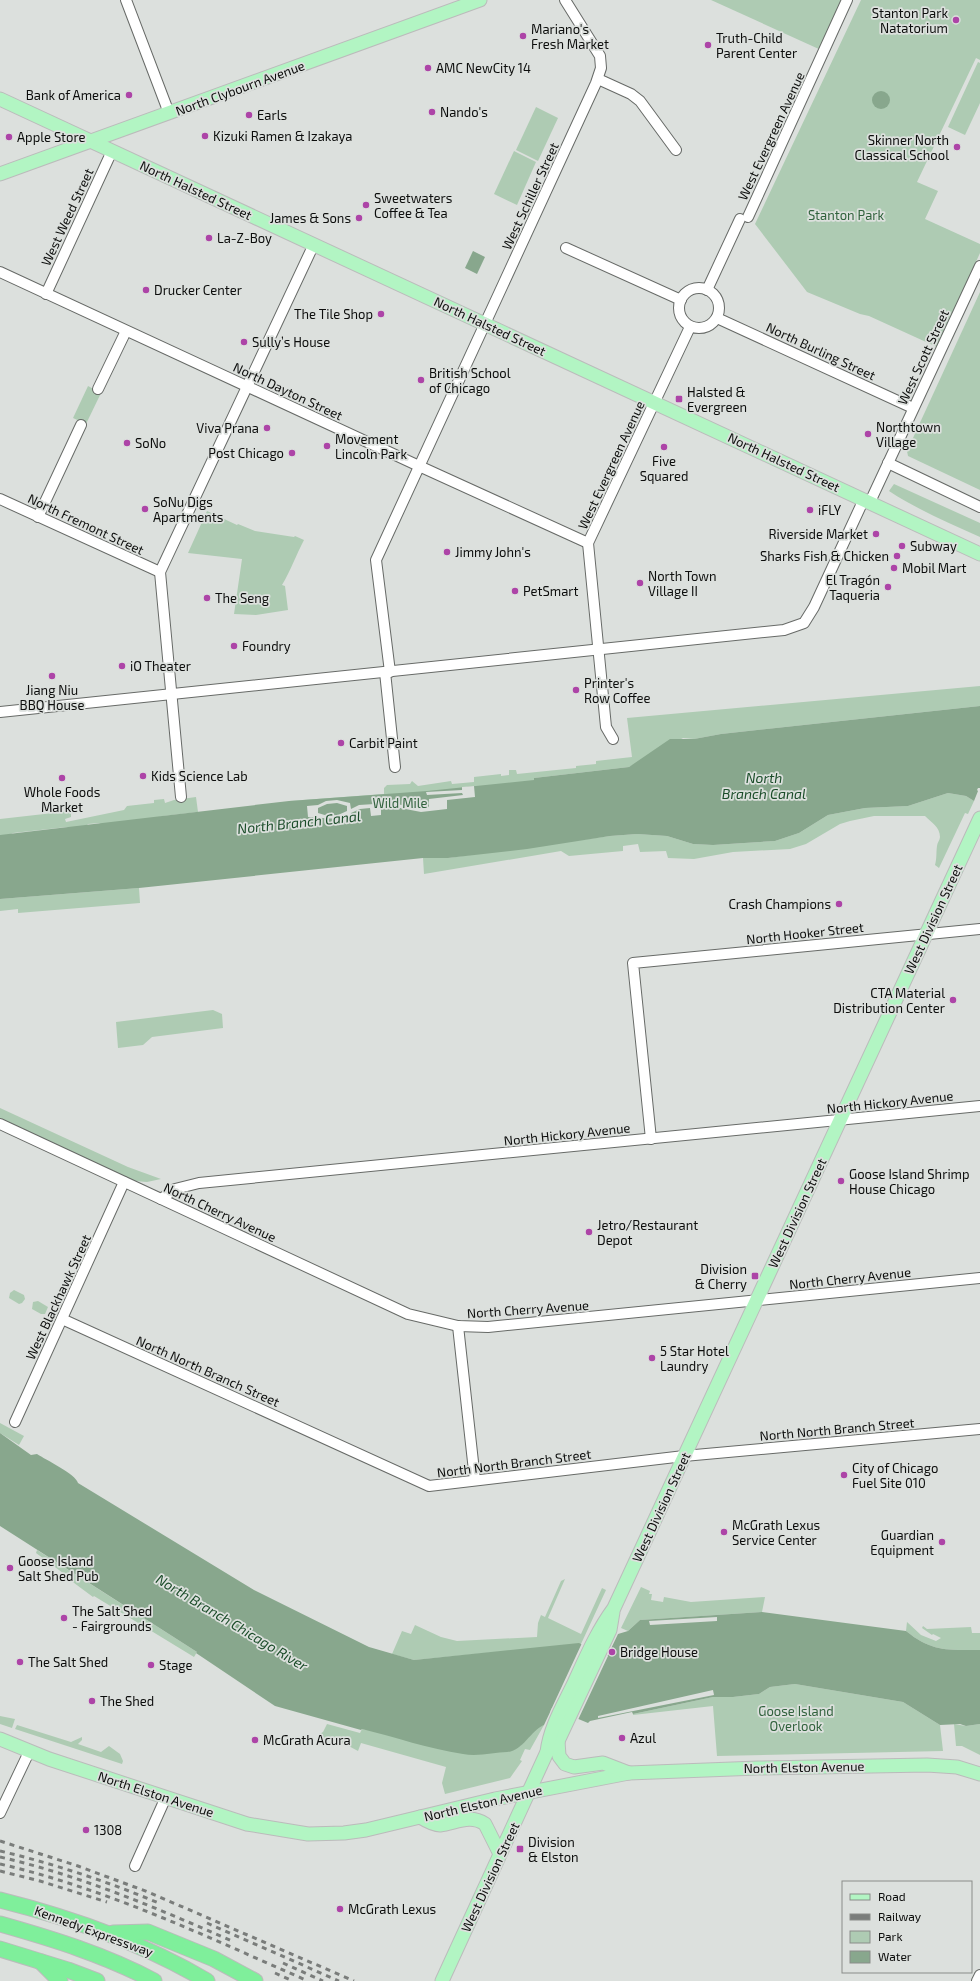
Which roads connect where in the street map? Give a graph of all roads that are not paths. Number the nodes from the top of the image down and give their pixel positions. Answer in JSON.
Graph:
{"nodes":[{"id":1,"x":126,"y":0,"type":"edge"},
{"id":2,"x":480,"y":0,"type":"edge"},
{"id":3,"x":565,"y":0,"type":"edge"},
{"id":4,"x":847,"y":0,"type":"edge"},
{"id":5,"x":598,"y":79,"type":"junction"},
{"id":6,"x":0,"y":100,"type":"edge"},
{"id":7,"x":169,"y":114,"type":"junction"},
{"id":8,"x":90,"y":141,"type":"junction"},
{"id":9,"x":676,"y":150,"type":"dead end"},
{"id":10,"x":112,"y":151,"type":"junction"},
{"id":11,"x":0,"y":174,"type":"edge"},
{"id":12,"x":314,"y":244,"type":"junction"},
{"id":13,"x":566,"y":248,"type":"dead end"},
{"id":14,"x":980,"y":266,"type":"edge"},
{"id":15,"x":0,"y":272,"type":"edge"},
{"id":16,"x":707,"y":290,"type":"junction"},
{"id":17,"x":46,"y":294,"type":"junction"},
{"id":18,"x":681,"y":300,"type":"junction"},
{"id":19,"x":717,"y":318,"type":"junction"},
{"id":20,"x":486,"y":324,"type":"junction"},
{"id":21,"x":690,"y":327,"type":"junction"},
{"id":22,"x":126,"y":330,"type":"junction"},
{"id":23,"x":247,"y":387,"type":"junction"},
{"id":24,"x":98,"y":389,"type":"dead end"},
{"id":25,"x":655,"y":402,"type":"junction"},
{"id":26,"x":913,"y":408,"type":"junction"},
{"id":27,"x":81,"y":425,"type":"dead end"},
{"id":28,"x":888,"y":463,"type":"junction"},
{"id":29,"x":419,"y":466,"type":"junction"},
{"id":30,"x":0,"y":499,"type":"edge"},
{"id":31,"x":867,"y":501,"type":"junction"},
{"id":32,"x":980,"y":507,"type":"edge"},
{"id":33,"x":38,"y":516,"type":"junction"},
{"id":34,"x":588,"y":543,"type":"junction"},
{"id":35,"x":980,"y":554,"type":"edge"},
{"id":36,"x":160,"y":572,"type":"junction"},
{"id":37,"x":600,"y":649,"type":"junction"},
{"id":38,"x":388,"y":672,"type":"junction"},
{"id":39,"x":172,"y":694,"type":"junction"},
{"id":40,"x":0,"y":712,"type":"edge"},
{"id":41,"x":613,"y":739,"type":"dead end"},
{"id":42,"x":395,"y":767,"type":"dead end"},
{"id":43,"x":182,"y":797,"type":"dead end"},
{"id":44,"x":979,"y":820,"type":"edge"},
{"id":45,"x":980,"y":929,"type":"edge"},
{"id":46,"x":926,"y":934,"type":"junction"},
{"id":47,"x":980,"y":1106,"type":"edge"},
{"id":48,"x":840,"y":1119,"type":"junction"},
{"id":49,"x":0,"y":1124,"type":"edge"},
{"id":50,"x":651,"y":1139,"type":"junction"},
{"id":51,"x":124,"y":1182,"type":"junction"},
{"id":52,"x":161,"y":1199,"type":"junction"},
{"id":53,"x":980,"y":1278,"type":"edge"},
{"id":54,"x":756,"y":1300,"type":"junction"},
{"id":55,"x":62,"y":1319,"type":"junction"},
{"id":56,"x":458,"y":1326,"type":"junction"},
{"id":57,"x":15,"y":1422,"type":"dead end"},
{"id":58,"x":980,"y":1429,"type":"edge"},
{"id":59,"x":684,"y":1456,"type":"junction"},
{"id":60,"x":475,"y":1480,"type":"junction"},
{"id":61,"x":563,"y":1718,"type":"junction"},
{"id":62,"x":0,"y":1739,"type":"edge"},
{"id":63,"x":558,"y":1741,"type":"junction"},
{"id":64,"x":29,"y":1752,"type":"junction"},
{"id":65,"x":547,"y":1752,"type":"junction"},
{"id":66,"x":629,"y":1773,"type":"junction"},
{"id":67,"x":980,"y":1774,"type":"edge"},
{"id":68,"x":529,"y":1792,"type":"junction"},
{"id":69,"x":166,"y":1797,"type":"junction"},
{"id":70,"x":0,"y":1814,"type":"edge"},
{"id":71,"x":420,"y":1817,"type":"junction"},
{"id":72,"x":500,"y":1854,"type":"junction"},
{"id":73,"x":135,"y":1866,"type":"dead end"},
{"id":74,"x":0,"y":1900,"type":"edge"},
{"id":75,"x":0,"y":1924,"type":"edge"},
{"id":76,"x":108,"y":1934,"type":"junction"},
{"id":77,"x":0,"y":1949,"type":"edge"},
{"id":78,"x":39,"y":1960,"type":"junction"},
{"id":79,"x":980,"y":1975,"type":"edge"},
{"id":80,"x":60,"y":1981,"type":"edge"},
{"id":81,"x":97,"y":1981,"type":"edge"},
{"id":82,"x":154,"y":1981,"type":"edge"},
{"id":83,"x":207,"y":1981,"type":"edge"},
{"id":84,"x":255,"y":1981,"type":"edge"},
{"id":85,"x":442,"y":1981,"type":"edge"},
{"id":86,"x":977,"y":1981,"type":"edge"}],
"edges":[{"from":1,"to":7,"type":"street"},
{"from":2,"to":7,"type":"main road","name":"North Clybourn Avenue"},
{"from":3,"to":5,"type":"street","name":"West Schiller Street"},
{"from":4,"to":16,"type":"street","name":"West Evergreen Avenue"},
{"from":5,"to":9,"type":"street"},
{"from":5,"to":20,"type":"street","name":"West Schiller Street"},
{"from":6,"to":8,"type":"main road","name":"North Halsted Street"},
{"from":7,"to":8,"type":"main road","name":"North Clybourn Avenue"},
{"from":8,"to":10,"type":"main road","name":"North Halsted Street"},
{"from":8,"to":11,"type":"main road","name":"North Clybourn Avenue"},
{"from":10,"to":12,"type":"main road","name":"North Halsted Street"},
{"from":10,"to":17,"type":"street","name":"West Weed Street"},
{"from":12,"to":20,"type":"main road","name":"North Halsted Street"},
{"from":12,"to":23,"type":"street"},
{"from":13,"to":18,"type":"street"},
{"from":14,"to":26,"type":"street","name":"West Scott Street"},
{"from":15,"to":17,"type":"street","name":"North Dayton Street"},
{"from":16,"to":18,"type":"street"},
{"from":16,"to":19,"type":"street"},
{"from":17,"to":22,"type":"street","name":"North Dayton Street"},
{"from":18,"to":21,"type":"street"},
{"from":19,"to":21,"type":"street"},
{"from":19,"to":26,"type":"street","name":"North Burling Street"},
{"from":20,"to":25,"type":"main road","name":"North Halsted Street"},
{"from":20,"to":29,"type":"street","name":"West Schiller Street"},
{"from":21,"to":25,"type":"street","name":"West Evergreen Avenue"},
{"from":22,"to":23,"type":"street","name":"North Dayton Street"},
{"from":22,"to":24,"type":"street"},
{"from":23,"to":29,"type":"street","name":"North Dayton Street"},
{"from":23,"to":36,"type":"street"},
{"from":25,"to":31,"type":"main road","name":"North Halsted Street"},
{"from":25,"to":34,"type":"street","name":"West Evergreen Avenue"},
{"from":26,"to":28,"type":"street","name":"West Scott Street"},
{"from":27,"to":33,"type":"street"},
{"from":28,"to":31,"type":"street","name":"West Scott Street"},
{"from":28,"to":32,"type":"street"},
{"from":29,"to":34,"type":"street","name":"North Dayton Street"},
{"from":29,"to":38,"type":"street","name":"West Schiller Street"},
{"from":30,"to":33,"type":"street","name":"North Fremont Street"},
{"from":31,"to":35,"type":"main road","name":"North Halsted Street"},
{"from":31,"to":37,"type":"street","name":"West Scott Street"},
{"from":33,"to":36,"type":"street","name":"North Fremont Street"},
{"from":34,"to":37,"type":"street","name":"West Evergreen Avenue"},
{"from":36,"to":39,"type":"street"},
{"from":37,"to":38,"type":"street"},
{"from":37,"to":41,"type":"street","name":"West Evergreen Avenue"},
{"from":38,"to":39,"type":"street"},
{"from":38,"to":42,"type":"street","name":"West Schiller Street"},
{"from":39,"to":40,"type":"street"},
{"from":39,"to":43,"type":"street"},
{"from":44,"to":46,"type":"main road","name":"West Division Street"},
{"from":45,"to":46,"type":"street","name":"North Hooker Street"},
{"from":46,"to":48,"type":"main road","name":"West Division Street"},
{"from":46,"to":50,"type":"street","name":"North Hooker Street"},
{"from":47,"to":48,"type":"street","name":"North Hickory Avenue"},
{"from":48,"to":50,"type":"street","name":"North Hickory Avenue"},
{"from":48,"to":54,"type":"main road","name":"West Division Street"},
{"from":49,"to":51,"type":"street","name":"North Cherry Avenue"},
{"from":50,"to":52,"type":"street","name":"North Hickory Avenue"},
{"from":51,"to":52,"type":"street","name":"North Cherry Avenue"},
{"from":51,"to":55,"type":"street","name":"West Blackhawk Street"},
{"from":52,"to":56,"type":"street","name":"North Cherry Avenue"},
{"from":53,"to":54,"type":"street","name":"North Cherry Avenue"},
{"from":54,"to":56,"type":"street","name":"North Cherry Avenue"},
{"from":54,"to":59,"type":"main road","name":"West Division Street"},
{"from":55,"to":57,"type":"street","name":"West Blackhawk Street"},
{"from":55,"to":60,"type":"street","name":"North North Branch Street"},
{"from":56,"to":60,"type":"street"},
{"from":58,"to":59,"type":"street","name":"North North Branch Street"},
{"from":59,"to":60,"type":"street","name":"North North Branch Street"},
{"from":59,"to":61,"type":"main road","name":"West Division Street"},
{"from":61,"to":63,"type":"main road","name":"West Division Street"},
{"from":61,"to":65,"type":"main road","name":"West Division Street"},
{"from":62,"to":64,"type":"main road","name":"North Elston Avenue"},
{"from":63,"to":65,"type":"main road","name":"West Division Street"},
{"from":63,"to":66,"type":"main road"},
{"from":64,"to":69,"type":"main road","name":"North Elston Avenue"},
{"from":64,"to":70,"type":"street"},
{"from":65,"to":68,"type":"main road","name":"West Division Street"},
{"from":66,"to":67,"type":"main road","name":"North Elston Avenue"},
{"from":66,"to":68,"type":"main road","name":"North Elston Avenue"},
{"from":68,"to":71,"type":"main road","name":"North Elston Avenue"},
{"from":68,"to":72,"type":"main road","name":"West Division Street"},
{"from":69,"to":71,"type":"main road","name":"North Elston Avenue"},
{"from":69,"to":73,"type":"street"},
{"from":71,"to":72,"type":"main road"},
{"from":72,"to":85,"type":"main road","name":"West Division Street"},
{"from":74,"to":76,"type":"highway","name":"Kennedy Expressway"},
{"from":75,"to":82,"type":"highway"},
{"from":76,"to":83,"type":"highway","name":"Kennedy Expressway"},
{"from":76,"to":84,"type":"highway"},
{"from":77,"to":78,"type":"highway"},
{"from":78,"to":80,"type":"highway"},
{"from":78,"to":81,"type":"highway"},
{"from":79,"to":86,"type":"street"}]}
